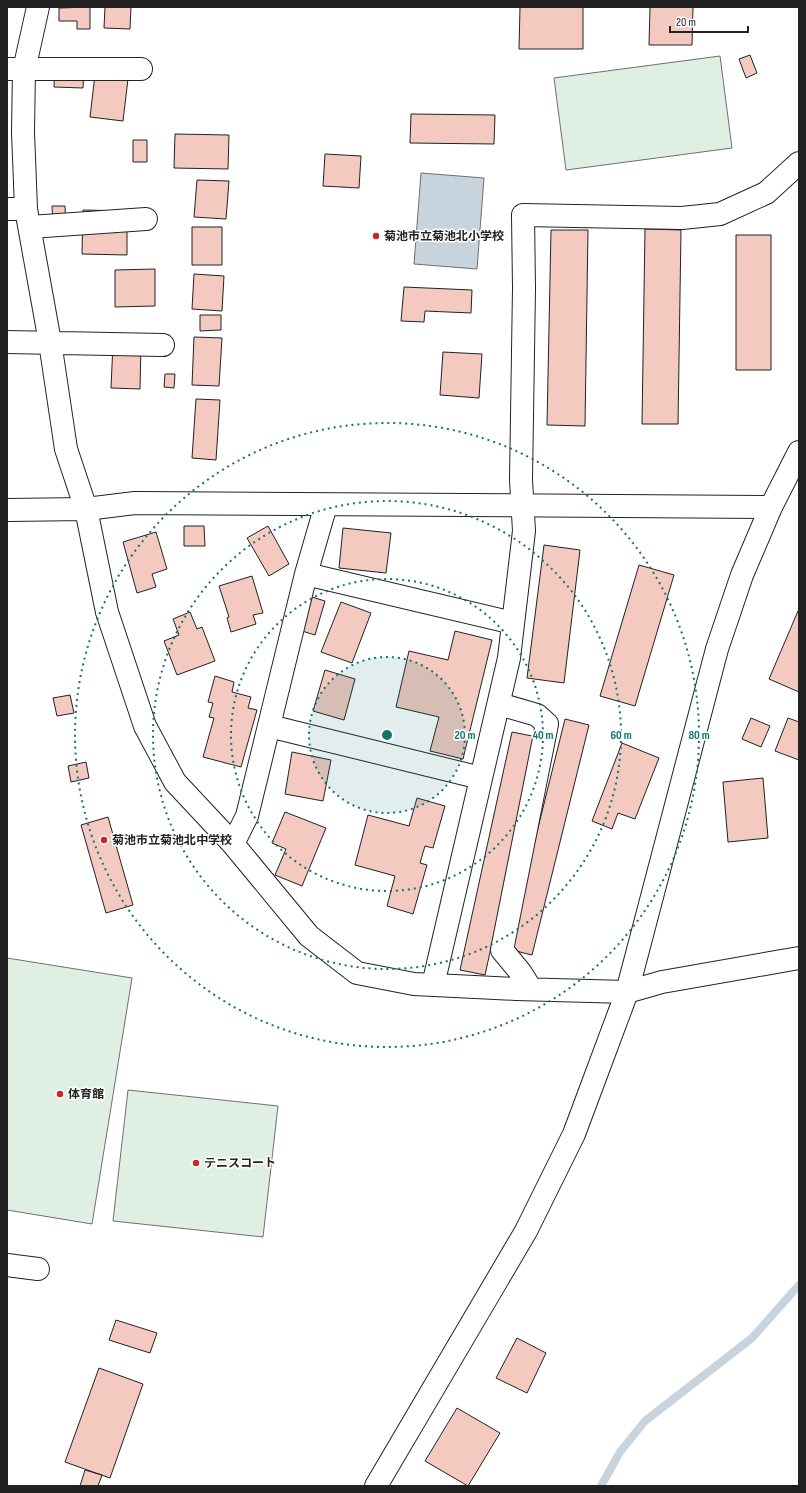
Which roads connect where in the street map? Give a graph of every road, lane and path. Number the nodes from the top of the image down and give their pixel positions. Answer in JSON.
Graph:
{"nodes":[{"id":1,"x":38,"y":7,"type":"edge"},
{"id":2,"x":141,"y":69,"type":"dead end"},
{"id":3,"x":16,"y":70,"type":"edge"},
{"id":4,"x":799,"y":163,"type":"edge"},
{"id":5,"x":21,"y":215,"type":"edge"},
{"id":6,"x":146,"y":219,"type":"dead end"},
{"id":7,"x":7,"y":342,"type":"edge"},
{"id":8,"x":50,"y":342,"type":"junction"},
{"id":9,"x":163,"y":346,"type":"dead end"},
{"id":10,"x":799,"y":452,"type":"edge"},
{"id":11,"x":326,"y":505,"type":"junction"},
{"id":12,"x":524,"y":506,"type":"junction"},
{"id":13,"x":770,"y":508,"type":"junction"},
{"id":14,"x":7,"y":510,"type":"edge"},
{"id":15,"x":86,"y":510,"type":"junction"},
{"id":16,"x":306,"y":574,"type":"junction"},
{"id":17,"x":513,"y":623,"type":"junction"},
{"id":18,"x":499,"y":704,"type":"junction"},
{"id":19,"x":269,"y":726,"type":"junction"},
{"id":20,"x":481,"y":778,"type":"junction"},
{"id":21,"x":233,"y":844,"type":"junction"},
{"id":22,"x":799,"y":958,"type":"edge"},
{"id":23,"x":433,"y":985,"type":"junction"},
{"id":24,"x":530,"y":989,"type":"junction"},
{"id":25,"x":627,"y":992,"type":"junction"},
{"id":26,"x":7,"y":1265,"type":"edge"},
{"id":27,"x":38,"y":1269,"type":"dead end"},
{"id":28,"x":376,"y":1486,"type":"edge"}],
"edges":[{"from":1,"to":3,"type":"street"},
{"from":2,"to":3,"type":"street"},
{"from":3,"to":5,"type":"street"},
{"from":4,"to":12,"type":"street"},
{"from":5,"to":6,"type":"street"},
{"from":5,"to":8,"type":"street"},
{"from":7,"to":8,"type":"street"},
{"from":8,"to":9,"type":"street"},
{"from":8,"to":15,"type":"street"},
{"from":10,"to":13,"type":"street"},
{"from":11,"to":12,"type":"street"},
{"from":11,"to":15,"type":"street"},
{"from":11,"to":16,"type":"street"},
{"from":12,"to":13,"type":"street"},
{"from":12,"to":17,"type":"street"},
{"from":13,"to":25,"type":"street"},
{"from":14,"to":15,"type":"street"},
{"from":15,"to":21,"type":"street"},
{"from":16,"to":17,"type":"street"},
{"from":16,"to":19,"type":"street"},
{"from":17,"to":18,"type":"street"},
{"from":18,"to":20,"type":"street"},
{"from":18,"to":24,"type":"street"},
{"from":19,"to":20,"type":"street"},
{"from":19,"to":21,"type":"street"},
{"from":20,"to":23,"type":"street"},
{"from":21,"to":23,"type":"street"},
{"from":22,"to":25,"type":"street"},
{"from":23,"to":24,"type":"street"},
{"from":24,"to":25,"type":"street"},
{"from":25,"to":28,"type":"street"},
{"from":26,"to":27,"type":"street"}]}
